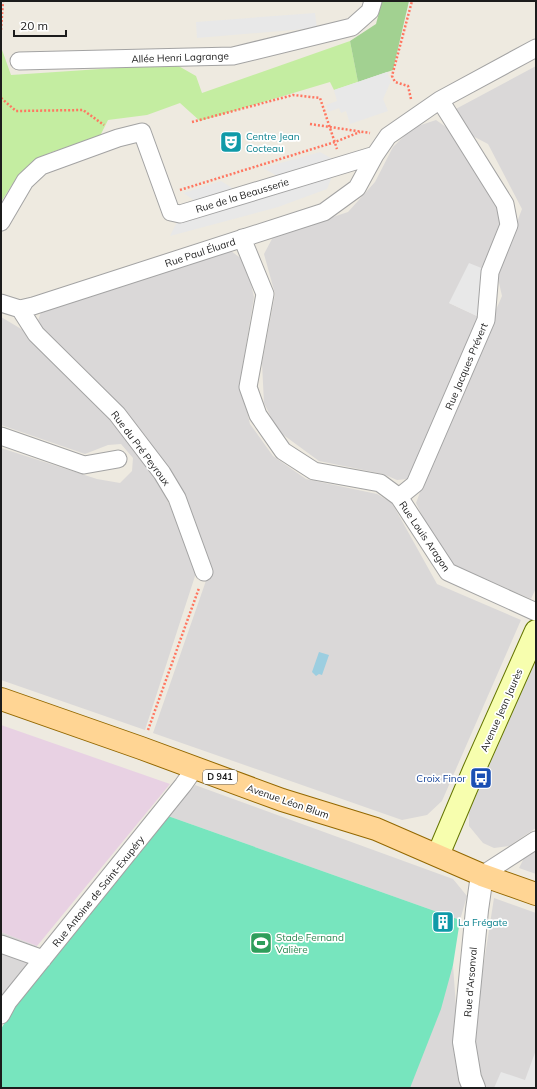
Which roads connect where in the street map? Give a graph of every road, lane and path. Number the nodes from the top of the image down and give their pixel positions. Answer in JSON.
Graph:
{"nodes":[{"id":1,"x":3,"y":1,"type":"edge"},
{"id":2,"x":373,"y":1,"type":"edge"},
{"id":3,"x":412,"y":1,"type":"edge"},
{"id":4,"x":1,"y":30,"type":"edge"},
{"id":5,"x":536,"y":48,"type":"edge"},
{"id":6,"x":19,"y":61,"type":"dead end"},
{"id":7,"x":1,"y":98,"type":"edge"},
{"id":8,"x":440,"y":100,"type":"junction"},
{"id":9,"x":417,"y":115,"type":"junction"},
{"id":10,"x":192,"y":122,"type":"dead end"},
{"id":11,"x":310,"y":124,"type":"dead end"},
{"id":12,"x":330,"y":127,"type":"junction"},
{"id":13,"x":360,"y":132,"type":"junction"},
{"id":14,"x":388,"y":136,"type":"junction"},
{"id":15,"x":118,"y":138,"type":"junction"},
{"id":16,"x":335,"y":142,"type":"junction"},
{"id":17,"x":375,"y":155,"type":"junction"},
{"id":18,"x":343,"y":165,"type":"junction"},
{"id":19,"x":179,"y":190,"type":"dead end"},
{"id":20,"x":1,"y":222,"type":"edge"},
{"id":21,"x":242,"y":238,"type":"junction"},
{"id":22,"x":1,"y":303,"type":"edge"},
{"id":23,"x":20,"y":309,"type":"junction"},
{"id":24,"x":1,"y":436,"type":"edge"},
{"id":25,"x":118,"y":459,"type":"dead end"},
{"id":26,"x":399,"y":498,"type":"junction"},
{"id":27,"x":204,"y":572,"type":"joint"},
{"id":28,"x":536,"y":612,"type":"edge"},
{"id":29,"x":536,"y":631,"type":"edge"},
{"id":30,"x":1,"y":699,"type":"edge"},
{"id":31,"x":142,"y":748,"type":"junction"},
{"id":32,"x":195,"y":768,"type":"junction"},
{"id":33,"x":536,"y":840,"type":"edge"},
{"id":34,"x":438,"y":855,"type":"junction"},
{"id":35,"x":482,"y":875,"type":"junction"},
{"id":36,"x":536,"y":894,"type":"edge"},
{"id":37,"x":1,"y":944,"type":"edge"},
{"id":38,"x":43,"y":959,"type":"junction"},
{"id":39,"x":1,"y":1015,"type":"edge"},
{"id":40,"x":474,"y":1088,"type":"edge"}],
"edges":[{"from":1,"to":4,"type":"path"},
{"from":2,"to":6,"type":"street","name":"Allée Henri Lagrange"},
{"from":3,"to":9,"type":"path"},
{"from":5,"to":8,"type":"street"},
{"from":7,"to":15,"type":"path"},
{"from":8,"to":9,"type":"street"},
{"from":8,"to":26,"type":"street","name":"Rue Jacques Prévert"},
{"from":9,"to":14,"type":"street"},
{"from":10,"to":12,"type":"path"},
{"from":11,"to":12,"type":"path"},
{"from":12,"to":13,"type":"path"},
{"from":12,"to":16,"type":"path"},
{"from":13,"to":14,"type":"path"},
{"from":13,"to":16,"type":"path"},
{"from":14,"to":17,"type":"street"},
{"from":15,"to":18,"type":"street","name":"Rue de la Beausserie"},
{"from":15,"to":20,"type":"street","name":"Rue de la Beausserie"},
{"from":16,"to":18,"type":"path"},
{"from":16,"to":19,"type":"path"},
{"from":17,"to":18,"type":"street","name":"Rue de la Beausserie"},
{"from":17,"to":21,"type":"street","name":"Rue Paul Éluard"},
{"from":21,"to":23,"type":"street","name":"Rue Paul Éluard"},
{"from":21,"to":26,"type":"street","name":"Rue Louis Aragon"},
{"from":22,"to":23,"type":"street"},
{"from":23,"to":27,"type":"street","name":"Rue du Pré Peyroux"},
{"from":24,"to":25,"type":"street"},
{"from":26,"to":28,"type":"street","name":"Rue Louis Aragon"},
{"from":27,"to":31,"type":"path"},
{"from":29,"to":34,"type":"main road","name":"Avenue Jean Jaurès"},
{"from":30,"to":31,"type":"main road","name":"Avenue Léon Blum","number":"D 941"},
{"from":31,"to":32,"type":"main road","name":"Avenue Léon Blum","number":"D 941"},
{"from":32,"to":34,"type":"main road","name":"Avenue Léon Blum","number":"D 941"},
{"from":32,"to":38,"type":"street","name":"Rue Antoine de Saint-Exupéry"},
{"from":33,"to":35,"type":"street"},
{"from":34,"to":35,"type":"main road","name":"Avenue Léon Blum","number":"D 941"},
{"from":35,"to":36,"type":"main road","number":"D 941"},
{"from":35,"to":40,"type":"street","name":"Rue d'Arsonval"},
{"from":37,"to":38,"type":"street"},
{"from":38,"to":39,"type":"street","name":"Rue Antoine de Saint-Exupéry"}]}
